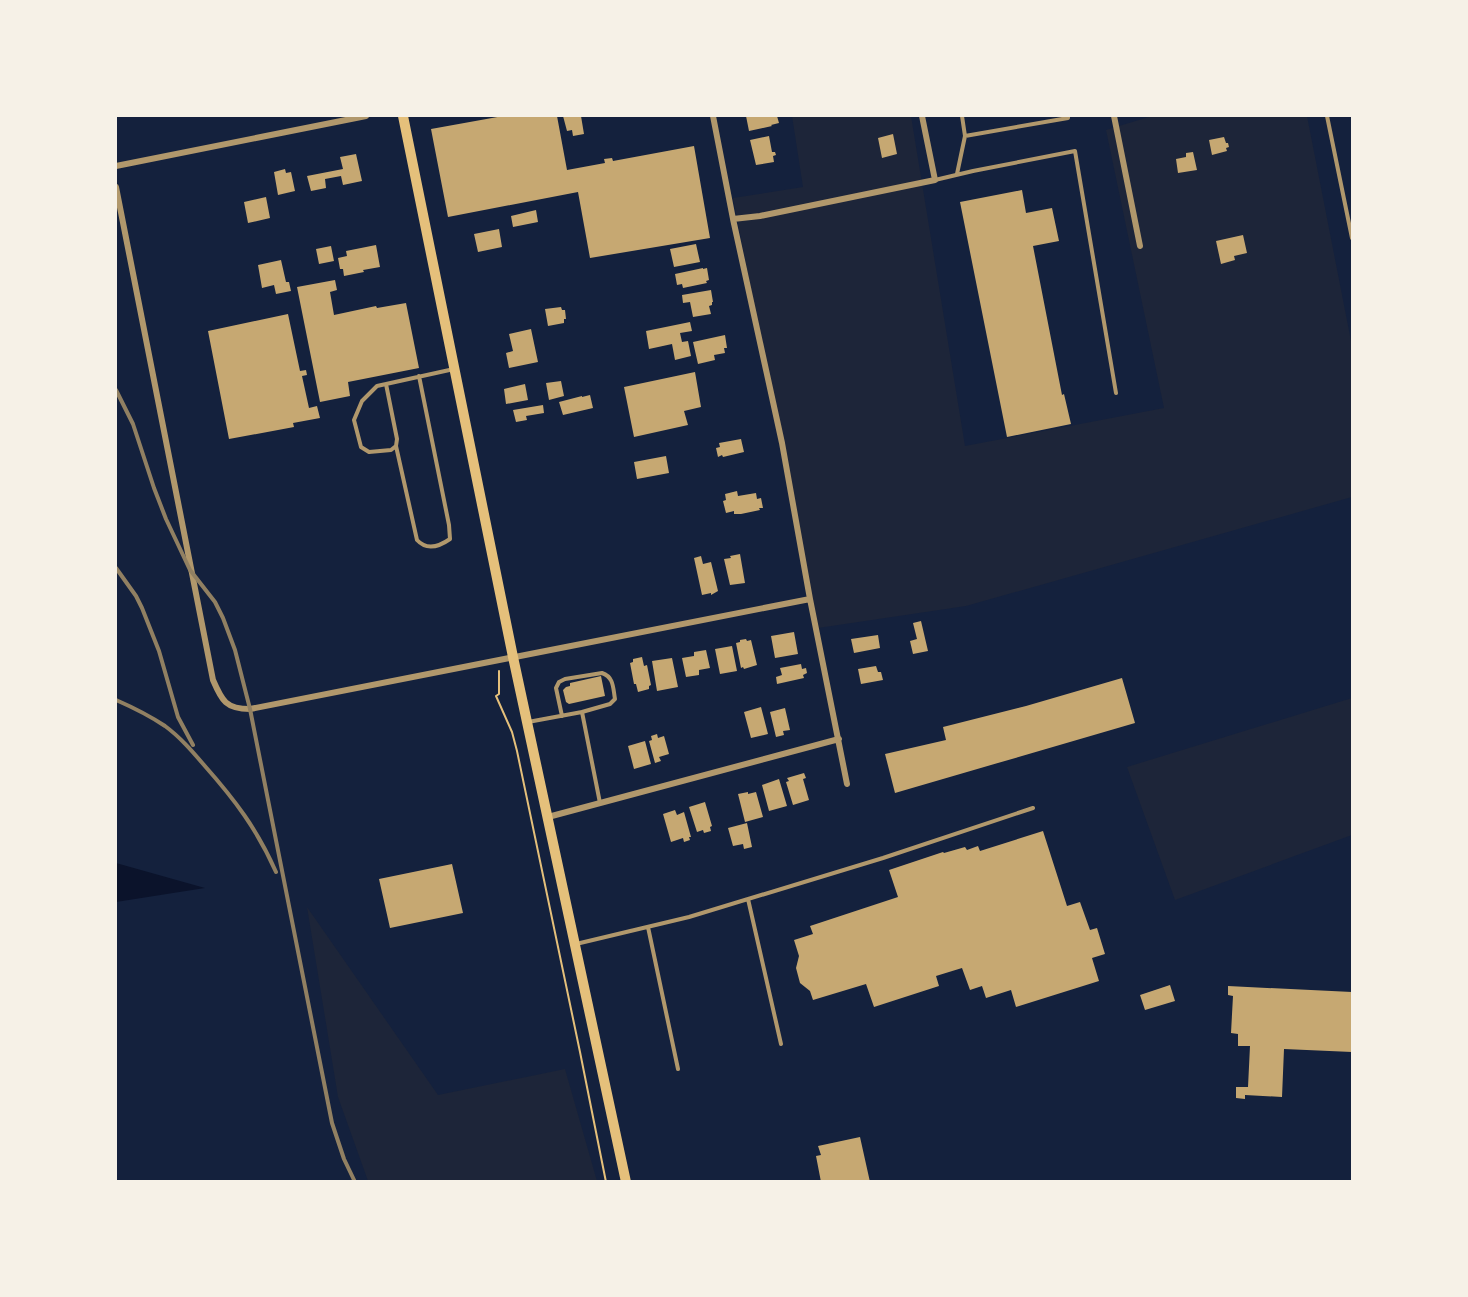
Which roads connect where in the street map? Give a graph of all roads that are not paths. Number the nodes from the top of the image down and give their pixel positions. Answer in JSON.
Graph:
{"nodes":[{"id":1,"x":366,"y":116,"type":"edge"},
{"id":2,"x":403,"y":116,"type":"edge"},
{"id":3,"x":713,"y":116,"type":"edge"},
{"id":4,"x":922,"y":116,"type":"edge"},
{"id":5,"x":962,"y":116,"type":"edge"},
{"id":6,"x":1068,"y":116,"type":"edge"},
{"id":7,"x":1114,"y":116,"type":"edge"},
{"id":8,"x":1327,"y":116,"type":"edge"},
{"id":9,"x":965,"y":136,"type":"junction"},
{"id":10,"x":116,"y":166,"type":"edge"},
{"id":11,"x":957,"y":174,"type":"junction"},
{"id":12,"x":935,"y":180,"type":"junction"},
{"id":13,"x":116,"y":188,"type":"edge"},
{"id":14,"x":733,"y":219,"type":"junction"},
{"id":15,"x":1353,"y":238,"type":"edge"},
{"id":16,"x":1140,"y":246,"type":"dead end"},
{"id":17,"x":455,"y":369,"type":"junction"},
{"id":18,"x":419,"y":376,"type":"junction"},
{"id":19,"x":386,"y":384,"type":"junction"},
{"id":20,"x":1116,"y":393,"type":"dead end"},
{"id":21,"x":396,"y":446,"type":"junction"},
{"id":22,"x":810,"y":599,"type":"junction"},
{"id":23,"x":513,"y":657,"type":"junction"},
{"id":24,"x":582,"y":712,"type":"junction"},
{"id":25,"x":562,"y":716,"type":"junction"},
{"id":26,"x":527,"y":723,"type":"junction"},
{"id":27,"x":839,"y":739,"type":"junction"},
{"id":28,"x":847,"y":784,"type":"dead end"},
{"id":29,"x":600,"y":803,"type":"junction"},
{"id":30,"x":1033,"y":808,"type":"dead end"},
{"id":31,"x":548,"y":817,"type":"junction"},
{"id":32,"x":748,"y":899,"type":"junction"},
{"id":33,"x":648,"y":927,"type":"junction"},
{"id":34,"x":575,"y":944,"type":"junction"},
{"id":35,"x":781,"y":1044,"type":"dead end"},
{"id":36,"x":678,"y":1069,"type":"dead end"},
{"id":37,"x":626,"y":1182,"type":"edge"}],
"edges":[{"from":1,"to":10,"type":"street"},
{"from":2,"to":17,"type":"main road"},
{"from":3,"to":14,"type":"street"},
{"from":4,"to":12,"type":"street"},
{"from":5,"to":9,"type":"lane"},
{"from":6,"to":9,"type":"lane"},
{"from":7,"to":16,"type":"street"},
{"from":8,"to":15,"type":"lane"},
{"from":9,"to":11,"type":"lane"},
{"from":11,"to":12,"type":"lane"},
{"from":11,"to":20,"type":"lane"},
{"from":12,"to":14,"type":"street"},
{"from":13,"to":23,"type":"street"},
{"from":14,"to":22,"type":"street"},
{"from":17,"to":18,"type":"lane"},
{"from":17,"to":23,"type":"main road"},
{"from":18,"to":19,"type":"lane"},
{"from":18,"to":21,"type":"lane"},
{"from":19,"to":21,"type":"lane"},
{"from":19,"to":21,"type":"lane"},
{"from":22,"to":23,"type":"street"},
{"from":22,"to":27,"type":"street"},
{"from":23,"to":26,"type":"main road"},
{"from":24,"to":25,"type":"lane"},
{"from":24,"to":25,"type":"lane"},
{"from":24,"to":29,"type":"lane"},
{"from":25,"to":26,"type":"lane"},
{"from":26,"to":31,"type":"main road"},
{"from":27,"to":28,"type":"street"},
{"from":27,"to":29,"type":"street"},
{"from":29,"to":31,"type":"street"},
{"from":30,"to":32,"type":"lane"},
{"from":31,"to":34,"type":"main road"},
{"from":32,"to":33,"type":"lane"},
{"from":32,"to":35,"type":"lane"},
{"from":33,"to":34,"type":"lane"},
{"from":33,"to":36,"type":"lane"},
{"from":34,"to":37,"type":"main road"}]}
